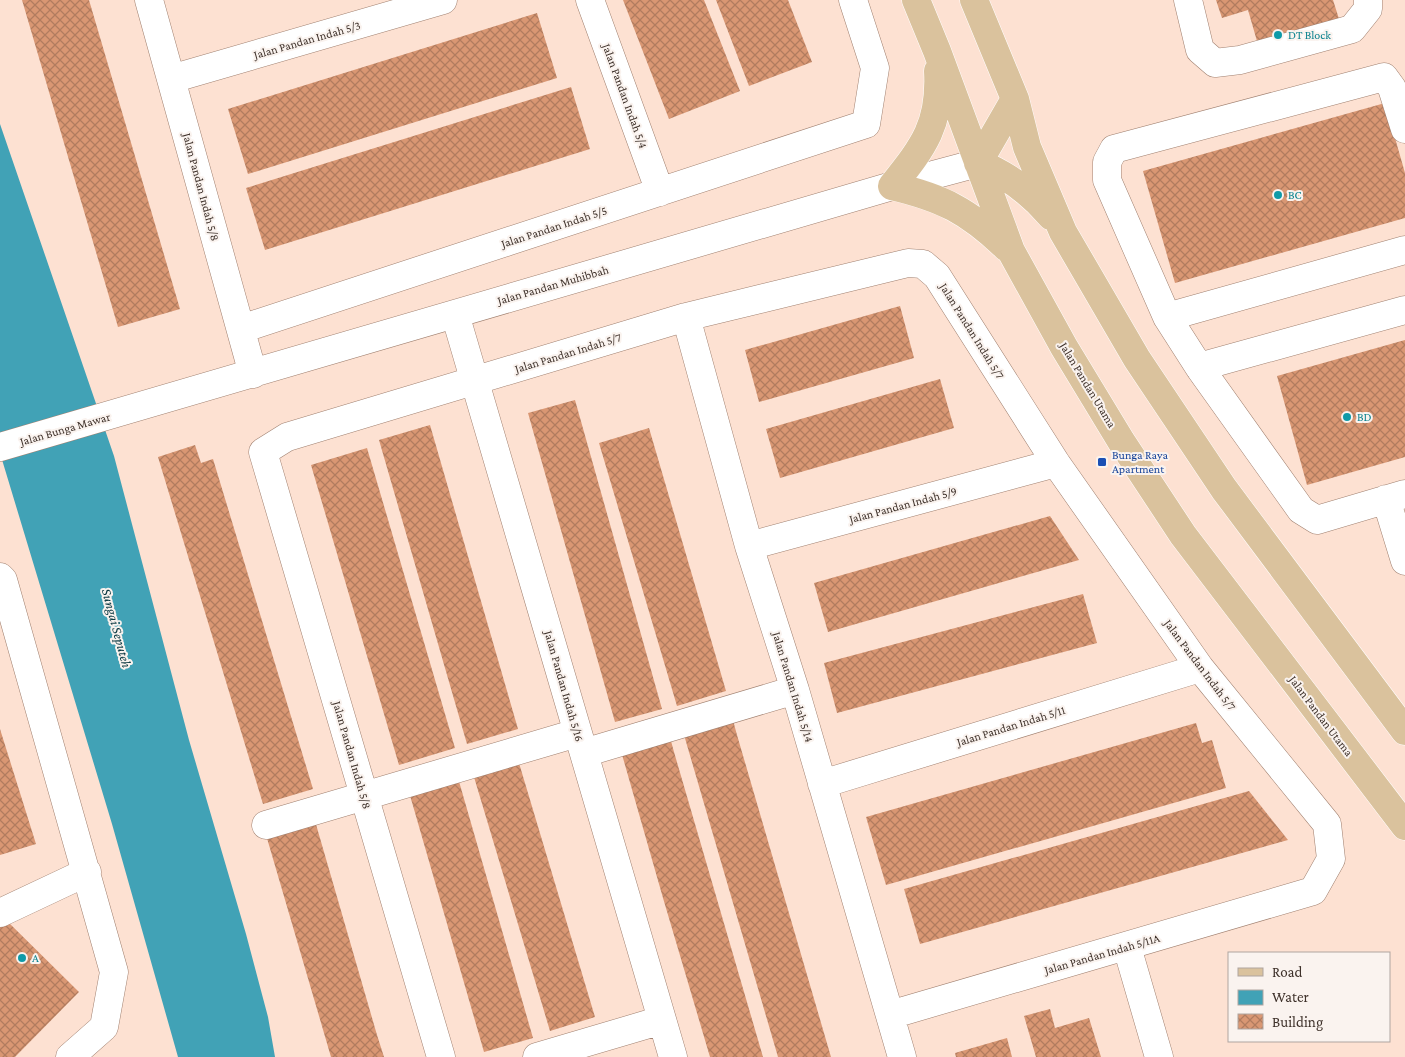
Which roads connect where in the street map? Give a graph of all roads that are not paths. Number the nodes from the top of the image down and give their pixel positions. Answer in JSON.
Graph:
{"nodes":[{"id":1,"x":149,"y":0,"type":"edge"},
{"id":2,"x":443,"y":0,"type":"edge"},
{"id":3,"x":590,"y":0,"type":"edge"},
{"id":4,"x":853,"y":0,"type":"edge"},
{"id":5,"x":916,"y":0,"type":"edge"},
{"id":6,"x":974,"y":0,"type":"edge"},
{"id":7,"x":1188,"y":0,"type":"edge"},
{"id":8,"x":1368,"y":0,"type":"edge"},
{"id":9,"x":402,"y":6,"type":"edge"},
{"id":10,"x":937,"y":51,"type":"junction"},
{"id":11,"x":171,"y":79,"type":"junction"},
{"id":12,"x":1015,"y":99,"type":"junction"},
{"id":13,"x":1405,"y":129,"type":"edge"},
{"id":14,"x":978,"y":163,"type":"junction"},
{"id":15,"x":892,"y":186,"type":"junction"},
{"id":16,"x":660,"y":192,"type":"junction"},
{"id":17,"x":1063,"y":232,"type":"junction"},
{"id":18,"x":1405,"y":250,"type":"edge"},
{"id":19,"x":1011,"y":251,"type":"junction"},
{"id":20,"x":1405,"y":310,"type":"edge"},
{"id":21,"x":454,"y":314,"type":"junction"},
{"id":22,"x":686,"y":317,"type":"junction"},
{"id":23,"x":1167,"y":317,"type":"junction"},
{"id":24,"x":241,"y":329,"type":"junction"},
{"id":25,"x":1199,"y":367,"type":"junction"},
{"id":26,"x":253,"y":374,"type":"junction"},
{"id":27,"x":474,"y":381,"type":"junction"},
{"id":28,"x":129,"y":410,"type":"joint"},
{"id":29,"x":0,"y":447,"type":"edge"},
{"id":30,"x":263,"y":452,"type":"joint"},
{"id":31,"x":1056,"y":463,"type":"junction"},
{"id":32,"x":1396,"y":496,"type":"edge"},
{"id":33,"x":749,"y":546,"type":"junction"},
{"id":34,"x":1405,"y":561,"type":"edge"},
{"id":35,"x":0,"y":577,"type":"edge"},
{"id":36,"x":1200,"y":668,"type":"junction"},
{"id":37,"x":795,"y":690,"type":"junction"},
{"id":38,"x":1405,"y":731,"type":"edge"},
{"id":39,"x":580,"y":743,"type":"junction"},
{"id":40,"x":822,"y":784,"type":"junction"},
{"id":41,"x":364,"y":796,"type":"junction"},
{"id":42,"x":266,"y":825,"type":"dead end"},
{"id":43,"x":1405,"y":826,"type":"edge"},
{"id":44,"x":87,"y":872,"type":"junction"},
{"id":45,"x":1313,"y":891,"type":"joint"},
{"id":46,"x":0,"y":913,"type":"edge"},
{"id":47,"x":1127,"y":946,"type":"junction"},
{"id":48,"x":890,"y":1015,"type":"junction"},
{"id":49,"x":662,"y":1020,"type":"junction"},
{"id":50,"x":70,"y":1057,"type":"edge"},
{"id":51,"x":441,"y":1057,"type":"edge"},
{"id":52,"x":537,"y":1057,"type":"edge"},
{"id":53,"x":673,"y":1057,"type":"edge"},
{"id":54,"x":902,"y":1057,"type":"edge"},
{"id":55,"x":1159,"y":1057,"type":"edge"}],
"edges":[{"from":1,"to":11,"type":"street","name":"Jalan Pandan Indah 5/8"},
{"from":2,"to":9,"type":"street","name":"Jalan Pandan Indah 5/3"},
{"from":3,"to":16,"type":"street","name":"Jalan Pandan Indah 5/4"},
{"from":4,"to":16,"type":"street","name":"Jalan Pandan Indah 5/5"},
{"from":5,"to":10,"type":"main road","name":"Jalan Pandan Utama"},
{"from":6,"to":12,"type":"main road"},
{"from":7,"to":8,"type":"street"},
{"from":9,"to":11,"type":"street","name":"Jalan Pandan Indah 5/3"},
{"from":10,"to":14,"type":"main road","name":"Jalan Pandan Utama"},
{"from":10,"to":15,"type":"main road"},
{"from":11,"to":24,"type":"street","name":"Jalan Pandan Indah 5/8"},
{"from":12,"to":14,"type":"main road"},
{"from":12,"to":17,"type":"main road"},
{"from":13,"to":23,"type":"street"},
{"from":14,"to":15,"type":"street","name":"Jalan Pandan Muhibbah"},
{"from":14,"to":17,"type":"main road"},
{"from":14,"to":19,"type":"main road","name":"Jalan Pandan Utama"},
{"from":15,"to":19,"type":"main road"},
{"from":15,"to":21,"type":"street","name":"Jalan Pandan Muhibbah"},
{"from":16,"to":24,"type":"street","name":"Jalan Pandan Indah 5/5"},
{"from":17,"to":38,"type":"main road"},
{"from":18,"to":23,"type":"street"},
{"from":19,"to":43,"type":"main road","name":"Jalan Pandan Utama"},
{"from":20,"to":25,"type":"street"},
{"from":21,"to":26,"type":"street","name":"Jalan Pandan Muhibbah"},
{"from":21,"to":27,"type":"street","name":"Jalan Pandan Indah 5/16"},
{"from":22,"to":27,"type":"street","name":"Jalan Pandan Indah 5/7"},
{"from":22,"to":31,"type":"street","name":"Jalan Pandan Indah 5/7"},
{"from":22,"to":33,"type":"street","name":"Jalan Pandan Indah 5/14"},
{"from":23,"to":25,"type":"street"},
{"from":24,"to":26,"type":"street","name":"Jalan Pandan Indah 5/8"},
{"from":25,"to":32,"type":"street"},
{"from":26,"to":28,"type":"street","name":"Jalan Pandan Muhibbah"},
{"from":27,"to":30,"type":"street","name":"Jalan Pandan Indah 5/7"},
{"from":27,"to":39,"type":"street","name":"Jalan Pandan Indah 5/16"},
{"from":28,"to":29,"type":"street","name":"Jalan Bunga Mawar"},
{"from":30,"to":41,"type":"street","name":"Jalan Pandan Indah 5/8"},
{"from":31,"to":33,"type":"street","name":"Jalan Pandan Indah 5/9"},
{"from":31,"to":36,"type":"street","name":"Jalan Pandan Indah 5/7"},
{"from":32,"to":34,"type":"street"},
{"from":33,"to":37,"type":"street","name":"Jalan Pandan Indah 5/14"},
{"from":35,"to":44,"type":"street"},
{"from":36,"to":40,"type":"street","name":"Jalan Pandan Indah 5/11"},
{"from":36,"to":45,"type":"street","name":"Jalan Pandan Indah 5/7"},
{"from":37,"to":39,"type":"street"},
{"from":37,"to":40,"type":"street","name":"Jalan Pandan Indah 5/14"},
{"from":39,"to":41,"type":"street"},
{"from":39,"to":49,"type":"street","name":"Jalan Pandan Indah 5/16"},
{"from":40,"to":48,"type":"street","name":"Jalan Pandan Indah 5/14"},
{"from":41,"to":42,"type":"street"},
{"from":41,"to":51,"type":"street","name":"Jalan Pandan Indah 5/8"},
{"from":44,"to":46,"type":"street"},
{"from":44,"to":50,"type":"street"},
{"from":45,"to":47,"type":"street","name":"Jalan Pandan Indah 5/11A"},
{"from":47,"to":48,"type":"street","name":"Jalan Pandan Indah 5/11A"},
{"from":47,"to":55,"type":"street"},
{"from":48,"to":54,"type":"street","name":"Jalan Pandan Indah 5/14"},
{"from":49,"to":52,"type":"street"},
{"from":49,"to":53,"type":"street","name":"Jalan Pandan Indah 5/16"}]}
